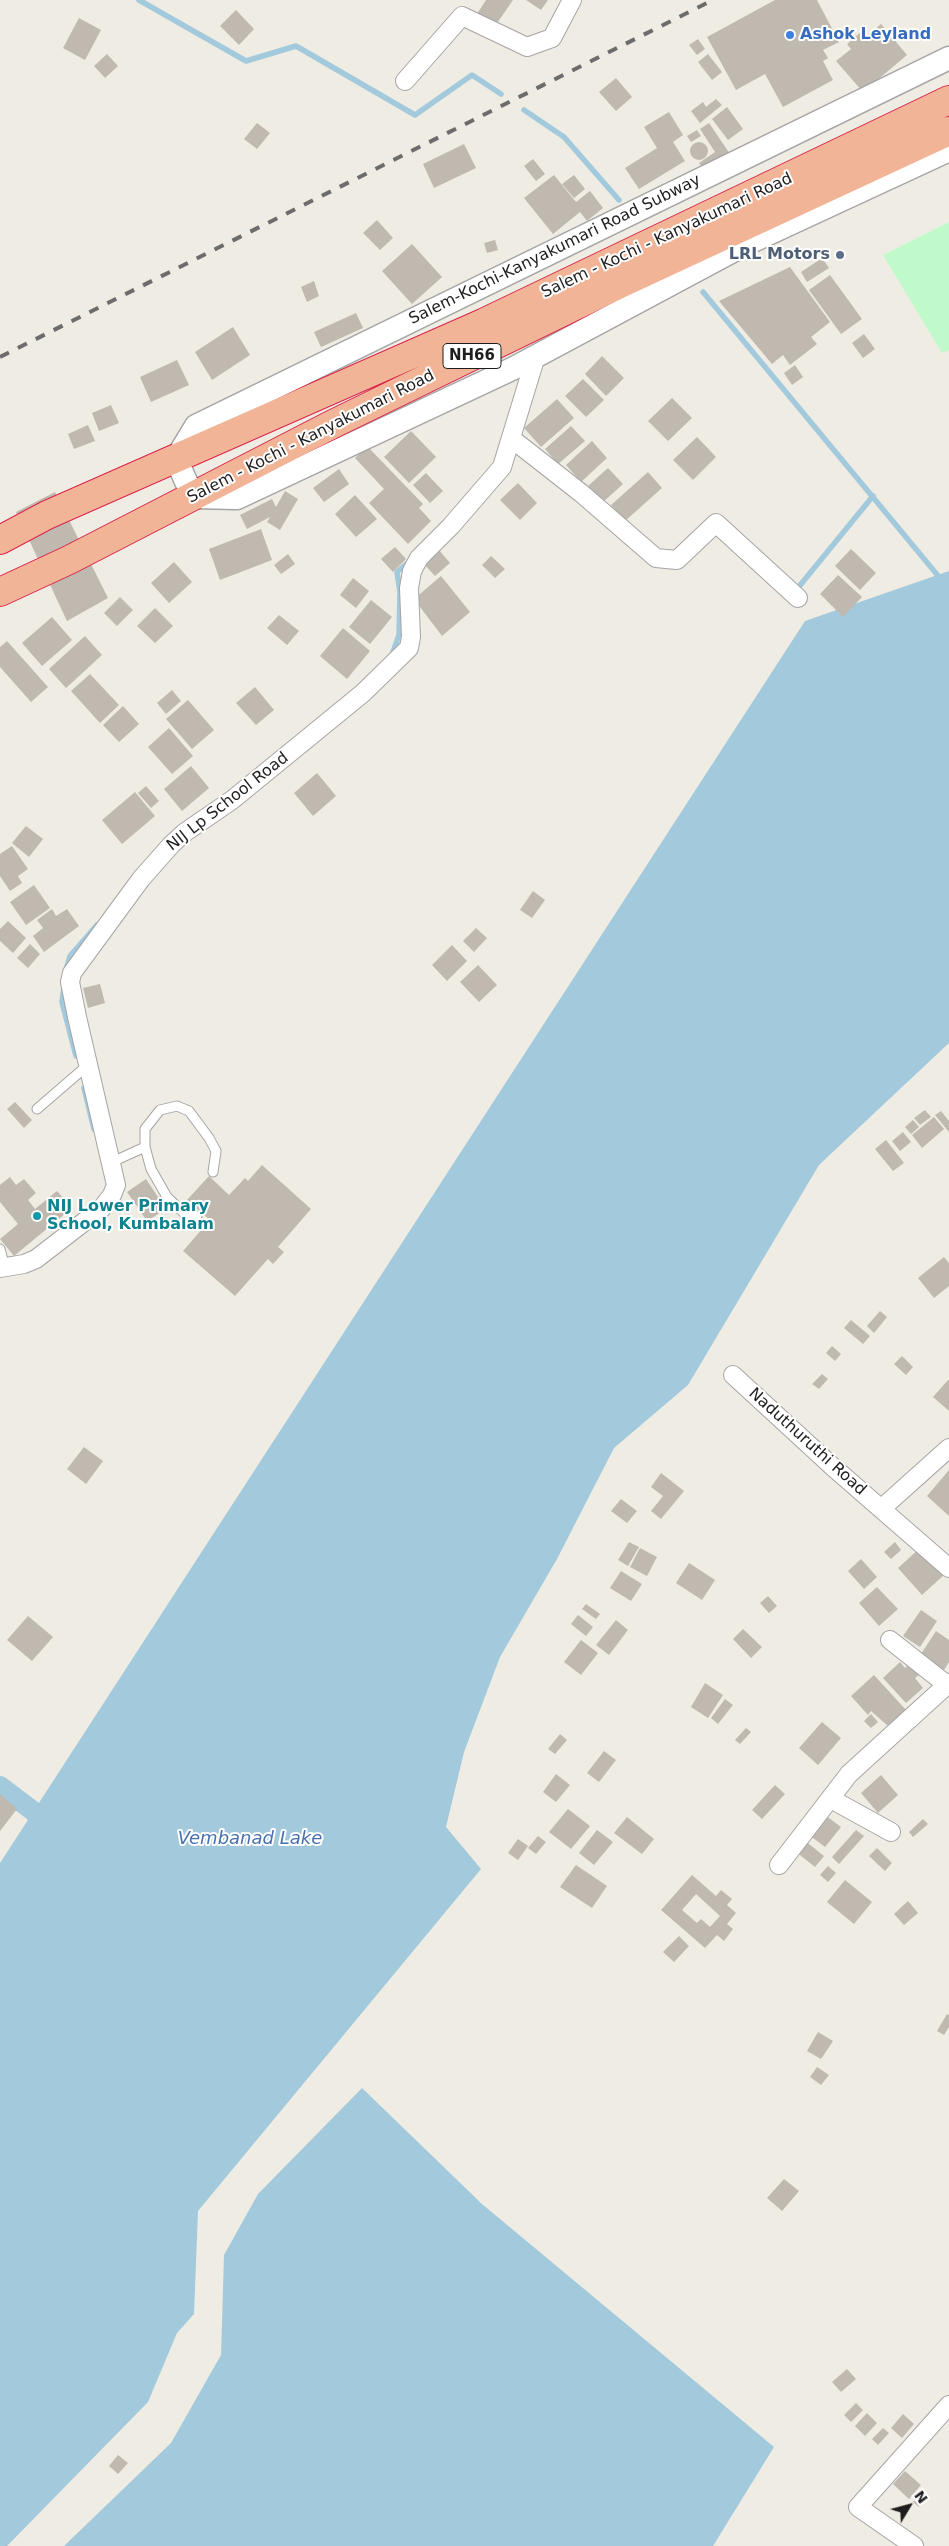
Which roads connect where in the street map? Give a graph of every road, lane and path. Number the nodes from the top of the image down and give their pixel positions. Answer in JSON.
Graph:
{"nodes":[{"id":1,"x":572,"y":0,"type":"edge"},
{"id":2,"x":949,"y":58,"type":"edge"},
{"id":3,"x":405,"y":81,"type":"dead end"},
{"id":4,"x":949,"y":100,"type":"edge"},
{"id":5,"x":949,"y":131,"type":"edge"},
{"id":6,"x":949,"y":150,"type":"edge"},
{"id":7,"x":536,"y":356,"type":"junction"},
{"id":8,"x":512,"y":438,"type":"junction"},
{"id":9,"x":176,"y":459,"type":"junction"},
{"id":10,"x":193,"y":497,"type":"junction"},
{"id":11,"x":0,"y":540,"type":"edge"},
{"id":12,"x":0,"y":592,"type":"edge"},
{"id":13,"x":798,"y":598,"type":"dead end"},
{"id":14,"x":88,"y":1065,"type":"junction"},
{"id":15,"x":37,"y":1109,"type":"dead end"},
{"id":16,"x":145,"y":1147,"type":"junction"},
{"id":17,"x":112,"y":1162,"type":"junction"},
{"id":18,"x":213,"y":1172,"type":"dead end"},
{"id":19,"x":196,"y":1216,"type":"dead end"},
{"id":20,"x":0,"y":1249,"type":"edge"},
{"id":21,"x":2,"y":1268,"type":"edge"},
{"id":22,"x":733,"y":1375,"type":"dead end"},
{"id":23,"x":949,"y":1448,"type":"edge"},
{"id":24,"x":881,"y":1508,"type":"junction"},
{"id":25,"x":949,"y":1568,"type":"edge"},
{"id":26,"x":890,"y":1640,"type":"dead end"},
{"id":27,"x":948,"y":1684,"type":"edge"},
{"id":28,"x":831,"y":1799,"type":"junction"},
{"id":29,"x":891,"y":1832,"type":"dead end"},
{"id":30,"x":779,"y":1865,"type":"dead end"},
{"id":31,"x":949,"y":2405,"type":"edge"},
{"id":32,"x":914,"y":2546,"type":"edge"}],
"edges":[{"from":1,"to":3,"type":"street"},
{"from":2,"to":9,"type":"street","name":"Salem-Kochi-Kanyakumari Road Subway"},
{"from":4,"to":9,"type":"highway","name":"Salem - Kochi - Kanyakumari Road","number":"NH66"},
{"from":5,"to":10,"type":"highway","name":"Salem - Kochi - Kanyakumari Road","number":"NH66"},
{"from":6,"to":7,"type":"street"},
{"from":7,"to":8,"type":"street","name":"NIJ Lp School Road"},
{"from":7,"to":10,"type":"street"},
{"from":8,"to":13,"type":"street"},
{"from":8,"to":14,"type":"street","name":"NIJ Lp School Road"},
{"from":9,"to":10,"type":"street"},
{"from":9,"to":11,"type":"highway","name":"Salem - Kochi - Kanyakumari Road","number":"NH66"},
{"from":10,"to":12,"type":"highway","name":"Salem - Kochi - Kanyakumari Road","number":"NH66"},
{"from":14,"to":15,"type":"lane"},
{"from":14,"to":17,"type":"street","name":"NIJ Lp School Road"},
{"from":16,"to":17,"type":"lane"},
{"from":16,"to":18,"type":"lane"},
{"from":16,"to":19,"type":"lane"},
{"from":17,"to":21,"type":"street","name":"NIJ Lp School Road"},
{"from":20,"to":21,"type":"lane"},
{"from":22,"to":24,"type":"street","name":"Naduthuruthi Road"},
{"from":23,"to":24,"type":"street","name":"Naduthuruthi Road"},
{"from":24,"to":25,"type":"street","name":"Naduthuruthi Road"},
{"from":26,"to":27,"type":"street"},
{"from":27,"to":28,"type":"street"},
{"from":28,"to":29,"type":"street"},
{"from":28,"to":30,"type":"street"},
{"from":31,"to":32,"type":"street"}]}
